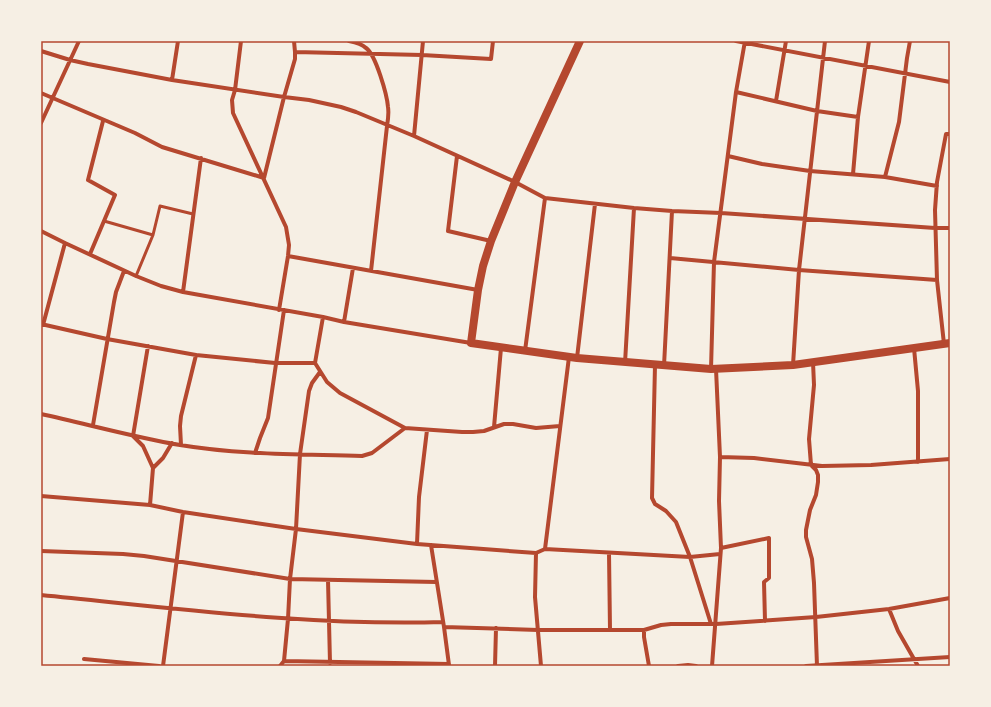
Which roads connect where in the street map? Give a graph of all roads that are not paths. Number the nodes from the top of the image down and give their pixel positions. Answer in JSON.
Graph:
{"nodes":[{"id":1,"x":79,"y":41,"type":"edge"},
{"id":2,"x":178,"y":41,"type":"edge"},
{"id":3,"x":241,"y":41,"type":"edge"},
{"id":4,"x":294,"y":41,"type":"edge"},
{"id":5,"x":349,"y":41,"type":"edge"},
{"id":6,"x":424,"y":41,"type":"edge"},
{"id":7,"x":492,"y":41,"type":"edge"},
{"id":8,"x":580,"y":41,"type":"edge"},
{"id":9,"x":736,"y":41,"type":"edge"},
{"id":10,"x":786,"y":41,"type":"edge"},
{"id":11,"x":826,"y":41,"type":"edge"},
{"id":12,"x":869,"y":41,"type":"edge"},
{"id":13,"x":910,"y":41,"type":"edge"},
{"id":14,"x":744,"y":42,"type":"edge"},
{"id":15,"x":784,"y":50,"type":"junction"},
{"id":16,"x":41,"y":51,"type":"edge"},
{"id":17,"x":295,"y":52,"type":"junction"},
{"id":18,"x":371,"y":54,"type":"junction"},
{"id":19,"x":422,"y":55,"type":"junction"},
{"id":20,"x":823,"y":58,"type":"junction"},
{"id":21,"x":70,"y":60,"type":"junction"},
{"id":22,"x":865,"y":67,"type":"junction"},
{"id":23,"x":905,"y":73,"type":"junction"},
{"id":24,"x":172,"y":80,"type":"junction"},
{"id":25,"x":950,"y":82,"type":"edge"},
{"id":26,"x":234,"y":90,"type":"junction"},
{"id":27,"x":736,"y":92,"type":"junction"},
{"id":28,"x":41,"y":94,"type":"edge"},
{"id":29,"x":284,"y":97,"type":"junction"},
{"id":30,"x":52,"y":98,"type":"junction"},
{"id":31,"x":776,"y":101,"type":"junction"},
{"id":32,"x":817,"y":111,"type":"junction"},
{"id":33,"x":858,"y":117,"type":"junction"},
{"id":34,"x":103,"y":120,"type":"junction"},
{"id":35,"x":41,"y":123,"type":"edge"},
{"id":36,"x":387,"y":126,"type":"junction"},
{"id":37,"x":950,"y":134,"type":"edge"},
{"id":38,"x":414,"y":136,"type":"junction"},
{"id":39,"x":457,"y":156,"type":"junction"},
{"id":40,"x":728,"y":156,"type":"junction"},
{"id":41,"x":201,"y":158,"type":"junction"},
{"id":42,"x":810,"y":171,"type":"junction"},
{"id":43,"x":853,"y":174,"type":"junction"},
{"id":44,"x":885,"y":177,"type":"junction"},
{"id":45,"x":264,"y":178,"type":"junction"},
{"id":46,"x":515,"y":182,"type":"junction"},
{"id":47,"x":937,"y":186,"type":"junction"},
{"id":48,"x":545,"y":198,"type":"junction"},
{"id":49,"x":595,"y":204,"type":"junction"},
{"id":50,"x":634,"y":208,"type":"junction"},
{"id":51,"x":672,"y":211,"type":"junction"},
{"id":52,"x":721,"y":213,"type":"junction"},
{"id":53,"x":193,"y":214,"type":"junction"},
{"id":54,"x":805,"y":219,"type":"junction"},
{"id":55,"x":104,"y":221,"type":"junction"},
{"id":56,"x":935,"y":228,"type":"junction"},
{"id":57,"x":950,"y":228,"type":"edge"},
{"id":58,"x":41,"y":231,"type":"edge"},
{"id":59,"x":153,"y":235,"type":"junction"},
{"id":60,"x":491,"y":241,"type":"junction"},
{"id":61,"x":65,"y":243,"type":"junction"},
{"id":62,"x":90,"y":254,"type":"junction"},
{"id":63,"x":288,"y":256,"type":"junction"},
{"id":64,"x":670,"y":258,"type":"junction"},
{"id":65,"x":714,"y":262,"type":"junction"},
{"id":66,"x":353,"y":268,"type":"junction"},
{"id":67,"x":799,"y":270,"type":"junction"},
{"id":68,"x":124,"y":271,"type":"junction"},
{"id":69,"x":371,"y":271,"type":"junction"},
{"id":70,"x":136,"y":276,"type":"junction"},
{"id":71,"x":937,"y":280,"type":"junction"},
{"id":72,"x":478,"y":290,"type":"junction"},
{"id":73,"x":183,"y":292,"type":"junction"},
{"id":74,"x":281,"y":310,"type":"junction"},
{"id":75,"x":323,"y":317,"type":"junction"},
{"id":76,"x":344,"y":322,"type":"junction"},
{"id":77,"x":42,"y":324,"type":"edge"},
{"id":78,"x":107,"y":338,"type":"junction"},
{"id":79,"x":471,"y":343,"type":"junction"},
{"id":80,"x":947,"y":344,"type":"edge"},
{"id":81,"x":148,"y":346,"type":"junction"},
{"id":82,"x":501,"y":348,"type":"junction"},
{"id":83,"x":914,"y":348,"type":"junction"},
{"id":84,"x":526,"y":352,"type":"junction"},
{"id":85,"x":196,"y":355,"type":"junction"},
{"id":86,"x":573,"y":358,"type":"junction"},
{"id":87,"x":813,"y":362,"type":"junction"},
{"id":88,"x":276,"y":363,"type":"junction"},
{"id":89,"x":315,"y":363,"type":"junction"},
{"id":90,"x":625,"y":363,"type":"junction"},
{"id":91,"x":655,"y":365,"type":"junction"},
{"id":92,"x":793,"y":365,"type":"junction"},
{"id":93,"x":664,"y":366,"type":"junction"},
{"id":94,"x":714,"y":369,"type":"junction"},
{"id":95,"x":320,"y":372,"type":"junction"},
{"id":96,"x":41,"y":414,"type":"edge"},
{"id":97,"x":93,"y":426,"type":"junction"},
{"id":98,"x":560,"y":426,"type":"junction"},
{"id":99,"x":494,"y":427,"type":"junction"},
{"id":100,"x":404,"y":428,"type":"junction"},
{"id":101,"x":427,"y":430,"type":"junction"},
{"id":102,"x":133,"y":436,"type":"junction"},
{"id":103,"x":172,"y":443,"type":"junction"},
{"id":104,"x":180,"y":445,"type":"junction"},
{"id":105,"x":255,"y":453,"type":"junction"},
{"id":106,"x":300,"y":454,"type":"junction"},
{"id":107,"x":720,"y":457,"type":"junction"},
{"id":108,"x":950,"y":459,"type":"edge"},
{"id":109,"x":918,"y":462,"type":"junction"},
{"id":110,"x":811,"y":465,"type":"junction"},
{"id":111,"x":153,"y":468,"type":"junction"},
{"id":112,"x":41,"y":496,"type":"edge"},
{"id":113,"x":150,"y":504,"type":"junction"},
{"id":114,"x":183,"y":512,"type":"junction"},
{"id":115,"x":296,"y":530,"type":"junction"},
{"id":116,"x":417,"y":544,"type":"junction"},
{"id":117,"x":431,"y":545,"type":"junction"},
{"id":118,"x":720,"y":548,"type":"junction"},
{"id":119,"x":545,"y":549,"type":"junction"},
{"id":120,"x":41,"y":551,"type":"edge"},
{"id":121,"x":536,"y":553,"type":"junction"},
{"id":122,"x":609,"y":553,"type":"junction"},
{"id":123,"x":720,"y":554,"type":"junction"},
{"id":124,"x":690,"y":557,"type":"junction"},
{"id":125,"x":176,"y":561,"type":"junction"},
{"id":126,"x":290,"y":579,"type":"junction"},
{"id":127,"x":328,"y":580,"type":"junction"},
{"id":128,"x":436,"y":582,"type":"junction"},
{"id":129,"x":41,"y":595,"type":"edge"},
{"id":130,"x":950,"y":598,"type":"edge"},
{"id":131,"x":170,"y":608,"type":"junction"},
{"id":132,"x":889,"y":609,"type":"junction"},
{"id":133,"x":816,"y":617,"type":"junction"},
{"id":134,"x":288,"y":619,"type":"junction"},
{"id":135,"x":329,"y":620,"type":"junction"},
{"id":136,"x":765,"y":621,"type":"junction"},
{"id":137,"x":443,"y":624,"type":"junction"},
{"id":138,"x":714,"y":624,"type":"junction"},
{"id":139,"x":496,"y":628,"type":"junction"},
{"id":140,"x":538,"y":630,"type":"junction"},
{"id":141,"x":610,"y":630,"type":"junction"},
{"id":142,"x":644,"y":630,"type":"junction"},
{"id":143,"x":950,"y":657,"type":"edge"},
{"id":144,"x":84,"y":659,"type":"dead end"},
{"id":145,"x":914,"y":659,"type":"junction"},
{"id":146,"x":284,"y":661,"type":"junction"},
{"id":147,"x":330,"y":663,"type":"junction"},
{"id":148,"x":317,"y":664,"type":"edge"},
{"id":149,"x":853,"y":664,"type":"edge"},
{"id":150,"x":449,"y":665,"type":"edge"},
{"id":151,"x":159,"y":666,"type":"edge"},
{"id":152,"x":163,"y":666,"type":"edge"},
{"id":153,"x":280,"y":666,"type":"edge"},
{"id":154,"x":495,"y":666,"type":"edge"},
{"id":155,"x":541,"y":666,"type":"edge"},
{"id":156,"x":648,"y":666,"type":"edge"},
{"id":157,"x":678,"y":666,"type":"edge"},
{"id":158,"x":696,"y":666,"type":"edge"},
{"id":159,"x":712,"y":666,"type":"edge"},
{"id":160,"x":806,"y":666,"type":"edge"},
{"id":161,"x":817,"y":666,"type":"edge"},
{"id":162,"x":918,"y":666,"type":"edge"}],
"edges":[{"from":1,"to":21,"type":"street"},
{"from":2,"to":24,"type":"street"},
{"from":3,"to":26,"type":"street"},
{"from":4,"to":17,"type":"street"},
{"from":5,"to":18,"type":"street"},
{"from":6,"to":19,"type":"street"},
{"from":7,"to":19,"type":"street"},
{"from":8,"to":46,"type":"main road"},
{"from":9,"to":14,"type":"street"},
{"from":10,"to":15,"type":"street"},
{"from":11,"to":20,"type":"street"},
{"from":12,"to":22,"type":"street"},
{"from":13,"to":23,"type":"street"},
{"from":14,"to":15,"type":"street"},
{"from":14,"to":27,"type":"street"},
{"from":15,"to":20,"type":"street"},
{"from":15,"to":31,"type":"street"},
{"from":16,"to":21,"type":"street"},
{"from":17,"to":18,"type":"street"},
{"from":17,"to":29,"type":"street"},
{"from":18,"to":19,"type":"street"},
{"from":18,"to":36,"type":"street"},
{"from":19,"to":38,"type":"street"},
{"from":20,"to":22,"type":"street"},
{"from":20,"to":32,"type":"street"},
{"from":21,"to":24,"type":"street"},
{"from":21,"to":30,"type":"street"},
{"from":22,"to":23,"type":"street"},
{"from":22,"to":33,"type":"street"},
{"from":23,"to":25,"type":"street"},
{"from":23,"to":44,"type":"street"},
{"from":24,"to":26,"type":"street"},
{"from":26,"to":29,"type":"street"},
{"from":26,"to":45,"type":"street"},
{"from":27,"to":31,"type":"street"},
{"from":27,"to":40,"type":"street"},
{"from":28,"to":30,"type":"street"},
{"from":29,"to":36,"type":"street"},
{"from":29,"to":45,"type":"street"},
{"from":30,"to":34,"type":"street"},
{"from":30,"to":35,"type":"street"},
{"from":31,"to":32,"type":"street"},
{"from":32,"to":33,"type":"street"},
{"from":32,"to":42,"type":"street"},
{"from":33,"to":43,"type":"street"},
{"from":34,"to":41,"type":"street"},
{"from":34,"to":55,"type":"street"},
{"from":36,"to":38,"type":"street"},
{"from":36,"to":69,"type":"street"},
{"from":37,"to":47,"type":"street"},
{"from":38,"to":39,"type":"street"},
{"from":39,"to":46,"type":"street"},
{"from":39,"to":60,"type":"street"},
{"from":40,"to":42,"type":"street"},
{"from":40,"to":52,"type":"street"},
{"from":41,"to":45,"type":"street"},
{"from":41,"to":53,"type":"street"},
{"from":42,"to":43,"type":"street"},
{"from":42,"to":54,"type":"street"},
{"from":43,"to":44,"type":"street"},
{"from":44,"to":47,"type":"street"},
{"from":45,"to":63,"type":"street"},
{"from":46,"to":48,"type":"street"},
{"from":46,"to":60,"type":"main road"},
{"from":47,"to":56,"type":"street"},
{"from":48,"to":49,"type":"street"},
{"from":48,"to":84,"type":"street"},
{"from":49,"to":50,"type":"street"},
{"from":49,"to":86,"type":"street"},
{"from":50,"to":51,"type":"street"},
{"from":50,"to":90,"type":"street"},
{"from":51,"to":52,"type":"street"},
{"from":51,"to":64,"type":"street"},
{"from":52,"to":54,"type":"street"},
{"from":52,"to":65,"type":"street"},
{"from":53,"to":59,"type":"lane"},
{"from":53,"to":73,"type":"street"},
{"from":54,"to":56,"type":"street"},
{"from":54,"to":67,"type":"street"},
{"from":55,"to":59,"type":"lane"},
{"from":55,"to":62,"type":"street"},
{"from":56,"to":57,"type":"street"},
{"from":56,"to":71,"type":"street"},
{"from":58,"to":61,"type":"street"},
{"from":59,"to":70,"type":"lane"},
{"from":60,"to":72,"type":"main road"},
{"from":61,"to":62,"type":"street"},
{"from":61,"to":77,"type":"street"},
{"from":62,"to":68,"type":"street"},
{"from":63,"to":66,"type":"street"},
{"from":63,"to":74,"type":"street"},
{"from":64,"to":65,"type":"street"},
{"from":64,"to":93,"type":"street"},
{"from":65,"to":67,"type":"street"},
{"from":65,"to":94,"type":"street"},
{"from":66,"to":69,"type":"street"},
{"from":66,"to":76,"type":"street"},
{"from":67,"to":71,"type":"street"},
{"from":67,"to":92,"type":"street"},
{"from":68,"to":70,"type":"street"},
{"from":68,"to":78,"type":"street"},
{"from":69,"to":72,"type":"street"},
{"from":70,"to":73,"type":"street"},
{"from":71,"to":80,"type":"street"},
{"from":72,"to":79,"type":"main road"},
{"from":73,"to":74,"type":"street"},
{"from":74,"to":75,"type":"street"},
{"from":74,"to":88,"type":"street"},
{"from":75,"to":76,"type":"street"},
{"from":75,"to":89,"type":"street"},
{"from":76,"to":79,"type":"street"},
{"from":77,"to":78,"type":"street"},
{"from":78,"to":81,"type":"street"},
{"from":78,"to":97,"type":"street"},
{"from":79,"to":82,"type":"main road"},
{"from":80,"to":83,"type":"main road"},
{"from":81,"to":85,"type":"street"},
{"from":81,"to":102,"type":"street"},
{"from":82,"to":84,"type":"main road"},
{"from":82,"to":99,"type":"street"},
{"from":83,"to":87,"type":"main road"},
{"from":83,"to":109,"type":"street"},
{"from":84,"to":86,"type":"main road"},
{"from":85,"to":88,"type":"street"},
{"from":85,"to":104,"type":"street"},
{"from":86,"to":90,"type":"main road"},
{"from":86,"to":98,"type":"street"},
{"from":87,"to":92,"type":"main road"},
{"from":87,"to":110,"type":"street"},
{"from":88,"to":89,"type":"street"},
{"from":88,"to":105,"type":"street"},
{"from":89,"to":95,"type":"street"},
{"from":90,"to":91,"type":"main road"},
{"from":91,"to":93,"type":"main road"},
{"from":91,"to":124,"type":"street"},
{"from":92,"to":94,"type":"main road"},
{"from":93,"to":94,"type":"main road"},
{"from":94,"to":107,"type":"street"},
{"from":95,"to":100,"type":"street"},
{"from":95,"to":106,"type":"street"},
{"from":96,"to":97,"type":"street"},
{"from":97,"to":102,"type":"street"},
{"from":98,"to":99,"type":"street"},
{"from":98,"to":119,"type":"street"},
{"from":99,"to":101,"type":"street"},
{"from":100,"to":101,"type":"street"},
{"from":100,"to":106,"type":"street"},
{"from":101,"to":116,"type":"street"},
{"from":102,"to":103,"type":"street"},
{"from":102,"to":111,"type":"street"},
{"from":103,"to":104,"type":"street"},
{"from":103,"to":111,"type":"street"},
{"from":104,"to":105,"type":"street"},
{"from":105,"to":106,"type":"street"},
{"from":106,"to":115,"type":"street"},
{"from":107,"to":110,"type":"street"},
{"from":107,"to":118,"type":"street"},
{"from":108,"to":109,"type":"street"},
{"from":109,"to":110,"type":"street"},
{"from":110,"to":133,"type":"street"},
{"from":111,"to":113,"type":"street"},
{"from":112,"to":113,"type":"street"},
{"from":113,"to":114,"type":"street"},
{"from":114,"to":115,"type":"street"},
{"from":114,"to":125,"type":"street"},
{"from":115,"to":116,"type":"street"},
{"from":115,"to":126,"type":"street"},
{"from":116,"to":117,"type":"street"},
{"from":117,"to":121,"type":"street"},
{"from":117,"to":128,"type":"street"},
{"from":118,"to":123,"type":"street"},
{"from":118,"to":136,"type":"street"},
{"from":119,"to":121,"type":"street"},
{"from":119,"to":122,"type":"street"},
{"from":120,"to":125,"type":"street"},
{"from":121,"to":140,"type":"street"},
{"from":122,"to":124,"type":"street"},
{"from":122,"to":141,"type":"street"},
{"from":123,"to":124,"type":"street"},
{"from":123,"to":138,"type":"street"},
{"from":124,"to":138,"type":"street"},
{"from":125,"to":126,"type":"street"},
{"from":125,"to":131,"type":"street"},
{"from":126,"to":127,"type":"street"},
{"from":126,"to":134,"type":"street"},
{"from":127,"to":128,"type":"street"},
{"from":127,"to":135,"type":"street"},
{"from":128,"to":137,"type":"street"},
{"from":129,"to":131,"type":"street"},
{"from":130,"to":132,"type":"street"},
{"from":131,"to":134,"type":"street"},
{"from":131,"to":152,"type":"street"},
{"from":132,"to":133,"type":"street"},
{"from":132,"to":145,"type":"street"},
{"from":133,"to":136,"type":"street"},
{"from":133,"to":161,"type":"street"},
{"from":134,"to":135,"type":"street"},
{"from":134,"to":146,"type":"street"},
{"from":135,"to":137,"type":"street"},
{"from":135,"to":147,"type":"street"},
{"from":136,"to":138,"type":"street"},
{"from":137,"to":139,"type":"street"},
{"from":137,"to":150,"type":"street"},
{"from":138,"to":142,"type":"street"},
{"from":138,"to":159,"type":"street"},
{"from":139,"to":140,"type":"street"},
{"from":139,"to":154,"type":"street"},
{"from":140,"to":141,"type":"street"},
{"from":140,"to":155,"type":"street"},
{"from":141,"to":142,"type":"street"},
{"from":142,"to":156,"type":"street"},
{"from":143,"to":145,"type":"street"},
{"from":144,"to":151,"type":"street"},
{"from":145,"to":149,"type":"street"},
{"from":145,"to":162,"type":"street"},
{"from":146,"to":148,"type":"street"},
{"from":146,"to":153,"type":"street"},
{"from":147,"to":148,"type":"street"},
{"from":147,"to":150,"type":"street"},
{"from":149,"to":161,"type":"street"},
{"from":157,"to":158,"type":"street"},
{"from":160,"to":161,"type":"street"}]}
